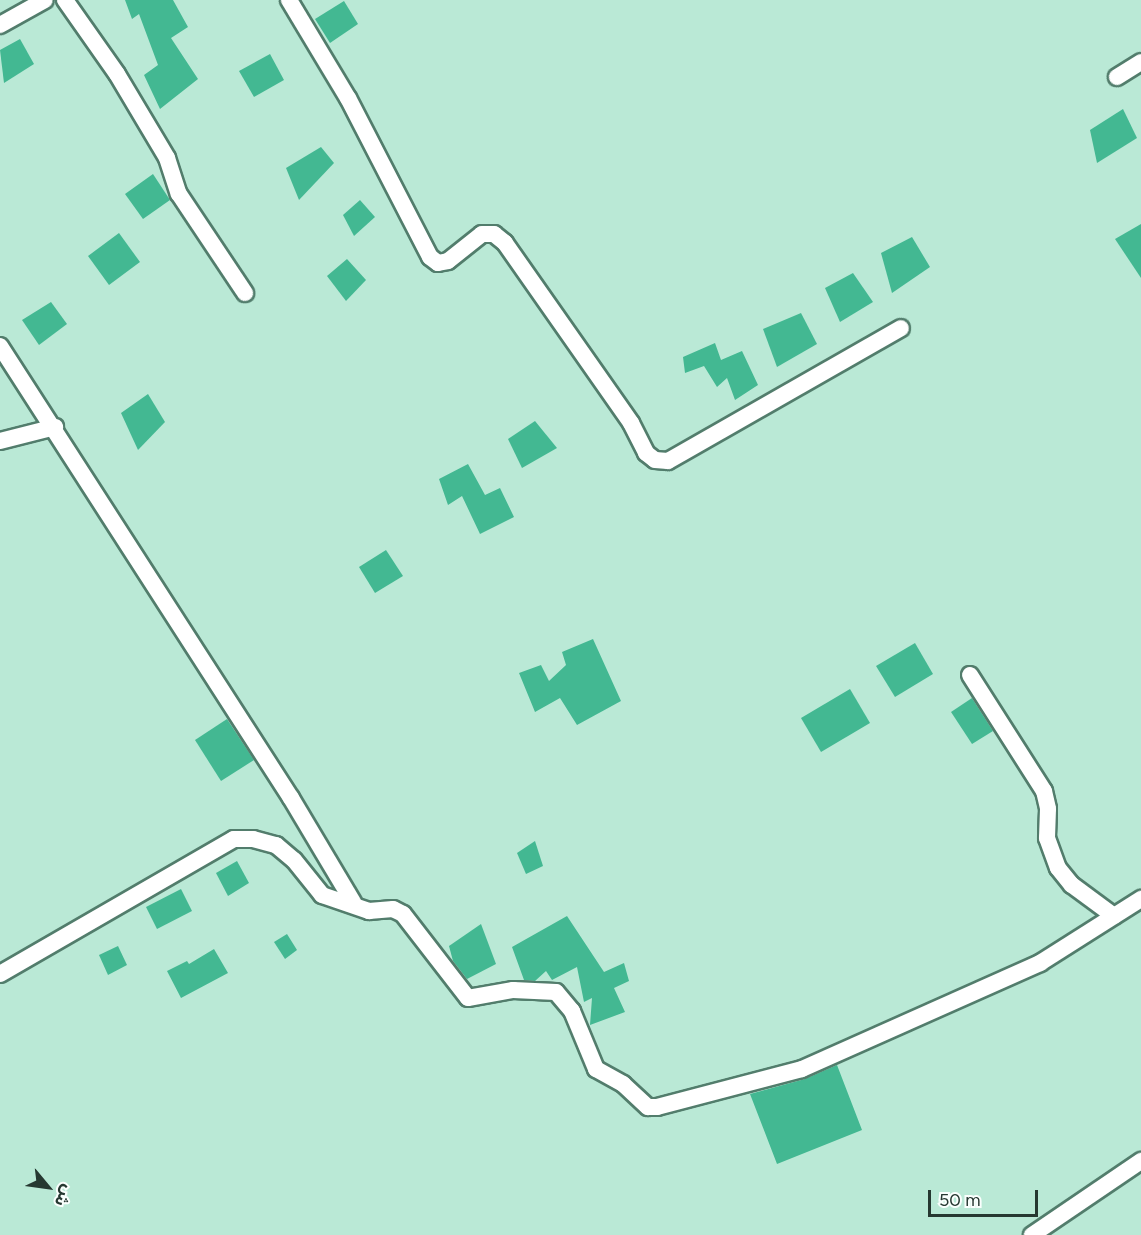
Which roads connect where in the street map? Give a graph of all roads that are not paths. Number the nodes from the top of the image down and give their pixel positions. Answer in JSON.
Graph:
{"nodes":[{"id":1,"x":45,"y":0,"type":"edge"},
{"id":2,"x":65,"y":0,"type":"edge"},
{"id":3,"x":290,"y":0,"type":"edge"},
{"id":4,"x":0,"y":25,"type":"edge"},
{"id":5,"x":1141,"y":62,"type":"edge"},
{"id":6,"x":1117,"y":76,"type":"dead end"},
{"id":7,"x":245,"y":293,"type":"dead end"},
{"id":8,"x":901,"y":328,"type":"dead end"},
{"id":9,"x":0,"y":346,"type":"edge"},
{"id":10,"x":55,"y":427,"type":"junction"},
{"id":11,"x":0,"y":441,"type":"edge"},
{"id":12,"x":970,"y":675,"type":"dead end"},
{"id":13,"x":1141,"y":899,"type":"edge"},
{"id":14,"x":353,"y":902,"type":"junction"},
{"id":15,"x":1114,"y":916,"type":"junction"},
{"id":16,"x":0,"y":974,"type":"edge"},
{"id":17,"x":1141,"y":1161,"type":"edge"},
{"id":18,"x":1032,"y":1235,"type":"edge"}],
"edges":[{"from":1,"to":4,"type":"street"},
{"from":2,"to":7,"type":"street"},
{"from":3,"to":8,"type":"street"},
{"from":5,"to":6,"type":"street"},
{"from":9,"to":10,"type":"street"},
{"from":10,"to":11,"type":"street"},
{"from":10,"to":14,"type":"street"},
{"from":12,"to":15,"type":"street"},
{"from":13,"to":15,"type":"street"},
{"from":14,"to":15,"type":"street"},
{"from":14,"to":16,"type":"street"},
{"from":17,"to":18,"type":"street"}]}
